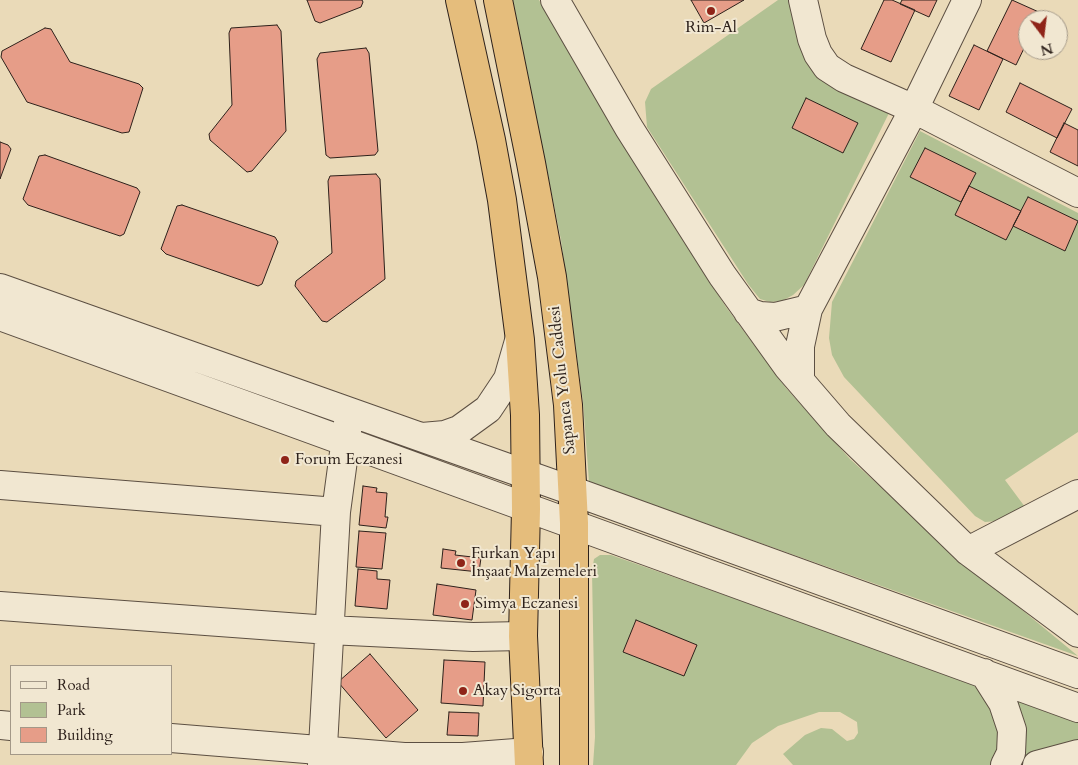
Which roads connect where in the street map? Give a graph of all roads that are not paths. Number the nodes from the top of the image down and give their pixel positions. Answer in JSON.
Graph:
{"nodes":[{"id":1,"x":460,"y":0,"type":"edge"},
{"id":2,"x":498,"y":0,"type":"edge"},
{"id":3,"x":555,"y":0,"type":"edge"},
{"id":4,"x":803,"y":0,"type":"edge"},
{"id":5,"x":967,"y":0,"type":"edge"},
{"id":6,"x":914,"y":109,"type":"junction"},
{"id":7,"x":1078,"y":193,"type":"edge"},
{"id":8,"x":0,"y":288,"type":"edge"},
{"id":9,"x":808,"y":308,"type":"junction"},
{"id":10,"x":748,"y":312,"type":"junction"},
{"id":11,"x":0,"y":316,"type":"edge"},
{"id":12,"x":520,"y":340,"type":"junction"},
{"id":13,"x":800,"y":381,"type":"junction"},
{"id":14,"x":350,"y":412,"type":"junction"},
{"id":15,"x":420,"y":437,"type":"junction"},
{"id":16,"x":344,"y":440,"type":"junction"},
{"id":17,"x":526,"y":475,"type":"junction"},
{"id":18,"x":0,"y":485,"type":"edge"},
{"id":19,"x":573,"y":491,"type":"junction"},
{"id":20,"x":1078,"y":494,"type":"edge"},
{"id":21,"x":526,"y":509,"type":"junction"},
{"id":22,"x":336,"y":512,"type":"junction"},
{"id":23,"x":574,"y":523,"type":"junction"},
{"id":24,"x":968,"y":551,"type":"junction"},
{"id":25,"x":0,"y":606,"type":"edge"},
{"id":26,"x":329,"y":630,"type":"junction"},
{"id":27,"x":1078,"y":633,"type":"edge"},
{"id":28,"x":523,"y":636,"type":"junction"},
{"id":29,"x":984,"y":673,"type":"junction"},
{"id":30,"x":1078,"y":674,"type":"edge"},
{"id":31,"x":1078,"y":708,"type":"edge"},
{"id":32,"x":172,"y":738,"type":"edge"},
{"id":33,"x":1078,"y":754,"type":"edge"},
{"id":34,"x":323,"y":757,"type":"edge"},
{"id":35,"x":529,"y":759,"type":"edge"},
{"id":36,"x":574,"y":765,"type":"edge"},
{"id":37,"x":1006,"y":765,"type":"edge"},
{"id":38,"x":1037,"y":765,"type":"edge"}],
"edges":[{"from":1,"to":12,"type":"highway"},
{"from":2,"to":19,"type":"highway","name":"Sapanca Yolu Caddesi"},
{"from":3,"to":10,"type":"street"},
{"from":4,"to":6,"type":"street"},
{"from":5,"to":6,"type":"street"},
{"from":6,"to":7,"type":"street"},
{"from":6,"to":9,"type":"street"},
{"from":8,"to":14,"type":"street"},
{"from":9,"to":10,"type":"street"},
{"from":9,"to":13,"type":"street"},
{"from":10,"to":13,"type":"street"},
{"from":11,"to":16,"type":"street"},
{"from":12,"to":15,"type":"street"},
{"from":12,"to":17,"type":"highway"},
{"from":13,"to":24,"type":"street"},
{"from":14,"to":15,"type":"street"},
{"from":14,"to":16,"type":"street"},
{"from":15,"to":17,"type":"street"},
{"from":16,"to":21,"type":"street"},
{"from":16,"to":22,"type":"street"},
{"from":17,"to":19,"type":"street"},
{"from":17,"to":21,"type":"highway"},
{"from":18,"to":22,"type":"street"},
{"from":19,"to":23,"type":"highway","name":"Sapanca Yolu Caddesi"},
{"from":19,"to":30,"type":"street"},
{"from":20,"to":24,"type":"street"},
{"from":21,"to":23,"type":"street"},
{"from":21,"to":28,"type":"highway"},
{"from":22,"to":26,"type":"street"},
{"from":23,"to":29,"type":"street"},
{"from":23,"to":36,"type":"highway","name":"Sapanca Yolu Caddesi"},
{"from":24,"to":27,"type":"street"},
{"from":25,"to":26,"type":"street"},
{"from":26,"to":28,"type":"street"},
{"from":26,"to":34,"type":"street"},
{"from":28,"to":35,"type":"highway"},
{"from":29,"to":31,"type":"street"},
{"from":29,"to":37,"type":"street"},
{"from":32,"to":34,"type":"street"},
{"from":33,"to":38,"type":"street"},
{"from":34,"to":35,"type":"street"}]}
